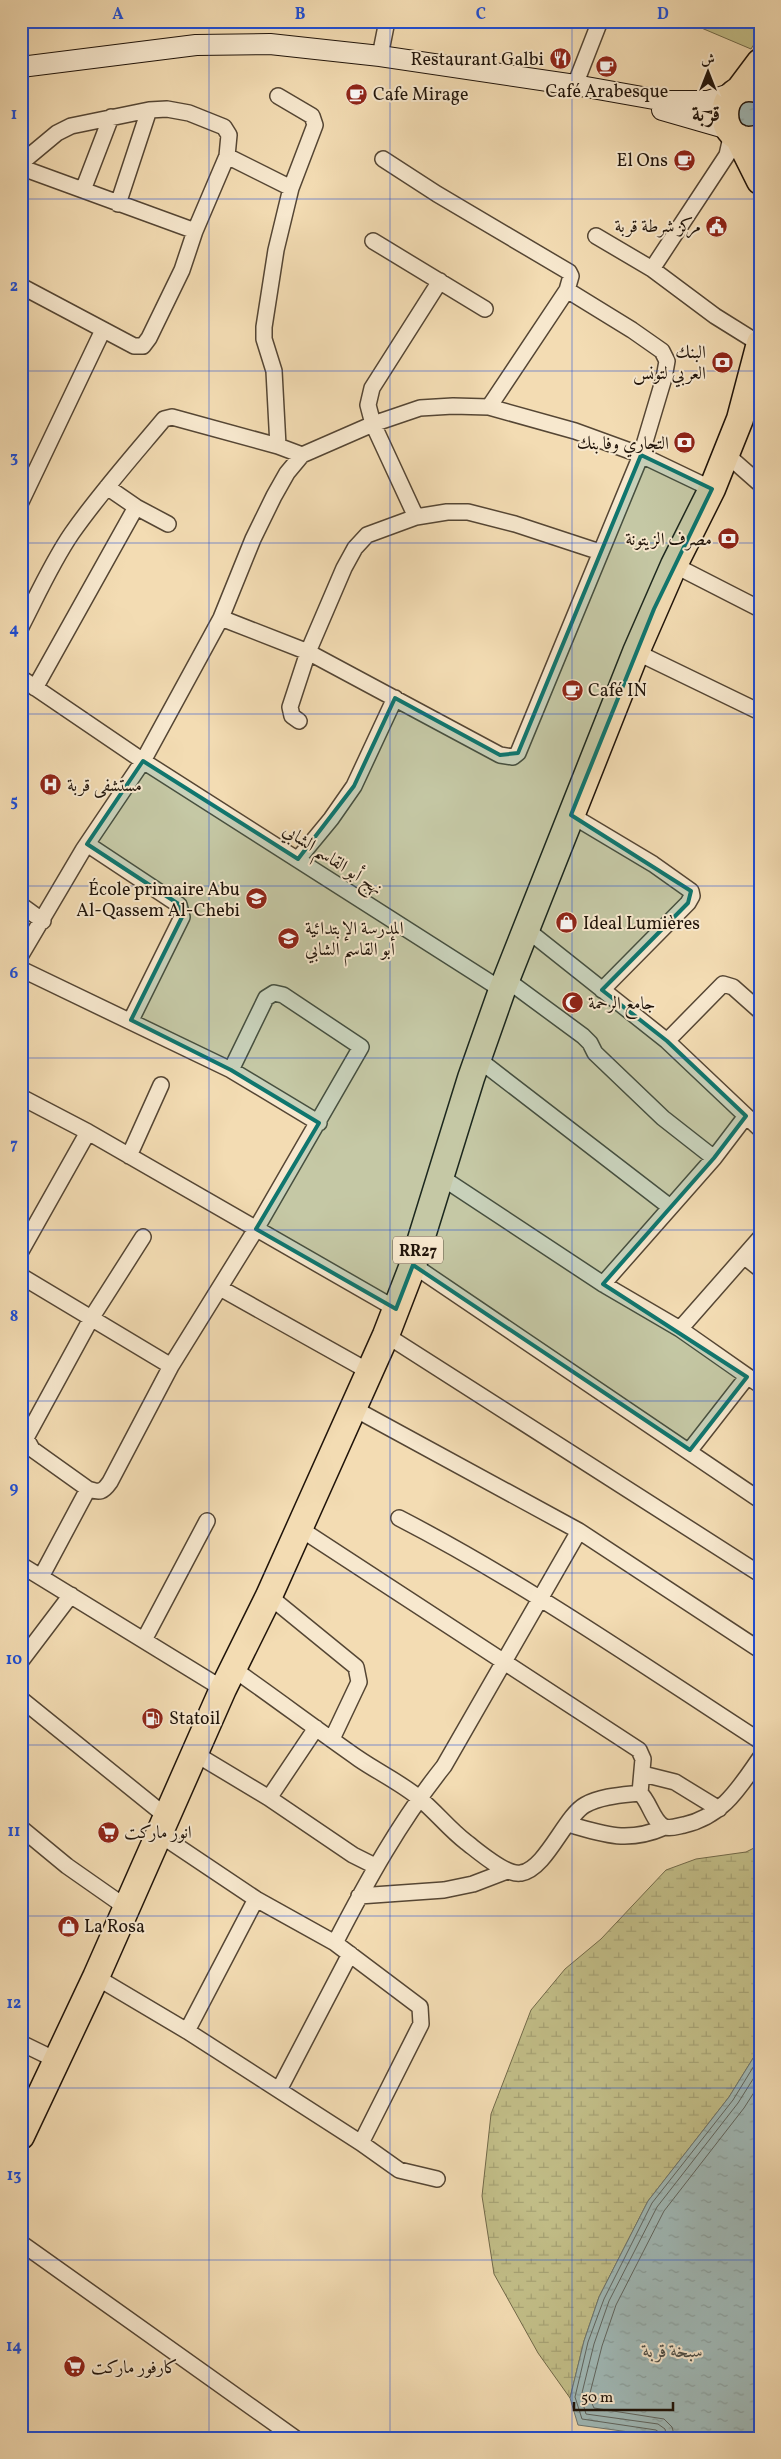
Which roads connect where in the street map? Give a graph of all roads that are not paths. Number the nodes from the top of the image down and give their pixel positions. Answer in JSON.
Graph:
{"nodes":[{"id":1,"x":387,"y":21,"type":"edge"},
{"id":2,"x":600,"y":21,"type":"edge"},
{"id":3,"x":380,"y":56,"type":"junction"},
{"id":4,"x":760,"y":62,"type":"edge"},
{"id":5,"x":21,"y":67,"type":"edge"},
{"id":6,"x":21,"y":78,"type":"edge"},
{"id":7,"x":575,"y":85,"type":"junction"},
{"id":8,"x":745,"y":91,"type":"edge"},
{"id":9,"x":278,"y":96,"type":"dead end"},
{"id":10,"x":150,"y":110,"type":"junction"},
{"id":11,"x":110,"y":117,"type":"junction"},
{"id":12,"x":740,"y":134,"type":"edge"},
{"id":13,"x":227,"y":156,"type":"junction"},
{"id":14,"x":383,"y":159,"type":"dead end"},
{"id":15,"x":21,"y":163,"type":"edge"},
{"id":16,"x":21,"y":170,"type":"edge"},
{"id":17,"x":760,"y":181,"type":"edge"},
{"id":18,"x":291,"y":188,"type":"junction"},
{"id":19,"x":83,"y":190,"type":"junction"},
{"id":20,"x":118,"y":204,"type":"junction"},
{"id":21,"x":195,"y":231,"type":"junction"},
{"id":22,"x":596,"y":236,"type":"dead end"},
{"id":23,"x":373,"y":241,"type":"dead end"},
{"id":24,"x":652,"y":269,"type":"junction"},
{"id":25,"x":440,"y":282,"type":"junction"},
{"id":26,"x":21,"y":286,"type":"edge"},
{"id":27,"x":567,"y":290,"type":"junction"},
{"id":28,"x":484,"y":309,"type":"dead end"},
{"id":29,"x":103,"y":330,"type":"junction"},
{"id":30,"x":760,"y":344,"type":"edge"},
{"id":31,"x":490,"y":407,"type":"junction"},
{"id":32,"x":373,"y":424,"type":"junction"},
{"id":33,"x":278,"y":446,"type":"junction"},
{"id":34,"x":726,"y":454,"type":"junction"},
{"id":35,"x":302,"y":455,"type":"junction"},
{"id":36,"x":641,"y":455,"type":"junction"},
{"id":37,"x":760,"y":484,"type":"edge"},
{"id":38,"x":107,"y":488,"type":"junction"},
{"id":39,"x":712,"y":489,"type":"junction"},
{"id":40,"x":21,"y":502,"type":"edge"},
{"id":41,"x":136,"y":507,"type":"junction"},
{"id":42,"x":416,"y":517,"type":"junction"},
{"id":43,"x":168,"y":524,"type":"dead end"},
{"id":44,"x":600,"y":552,"type":"junction"},
{"id":45,"x":674,"y":565,"type":"junction"},
{"id":46,"x":760,"y":609,"type":"edge"},
{"id":47,"x":221,"y":618,"type":"junction"},
{"id":48,"x":21,"y":627,"type":"edge"},
{"id":49,"x":308,"y":652,"type":"junction"},
{"id":50,"x":636,"y":652,"type":"junction"},
{"id":51,"x":21,"y":678,"type":"edge"},
{"id":52,"x":35,"y":688,"type":"junction"},
{"id":53,"x":395,"y":698,"type":"junction"},
{"id":54,"x":760,"y":712,"type":"edge"},
{"id":55,"x":299,"y":721,"type":"dead end"},
{"id":56,"x":143,"y":761,"type":"junction"},
{"id":57,"x":572,"y":815,"type":"junction"},
{"id":58,"x":87,"y":844,"type":"junction"},
{"id":59,"x":298,"y":859,"type":"junction"},
{"id":60,"x":21,"y":905,"type":"edge"},
{"id":61,"x":43,"y":920,"type":"junction"},
{"id":62,"x":526,"y":929,"type":"junction"},
{"id":63,"x":21,"y":955,"type":"edge"},
{"id":64,"x":21,"y":969,"type":"edge"},
{"id":65,"x":504,"y":985,"type":"junction"},
{"id":66,"x":602,"y":990,"type":"junction"},
{"id":67,"x":760,"y":1011,"type":"edge"},
{"id":68,"x":131,"y":1020,"type":"junction"},
{"id":69,"x":667,"y":1042,"type":"junction"},
{"id":70,"x":478,"y":1059,"type":"junction"},
{"id":71,"x":231,"y":1070,"type":"junction"},
{"id":72,"x":161,"y":1085,"type":"dead end"},
{"id":73,"x":21,"y":1097,"type":"edge"},
{"id":74,"x":746,"y":1116,"type":"junction"},
{"id":75,"x":319,"y":1123,"type":"junction"},
{"id":76,"x":760,"y":1129,"type":"edge"},
{"id":77,"x":88,"y":1132,"type":"junction"},
{"id":78,"x":129,"y":1156,"type":"junction"},
{"id":79,"x":714,"y":1158,"type":"junction"},
{"id":80,"x":441,"y":1178,"type":"junction"},
{"id":81,"x":670,"y":1207,"type":"junction"},
{"id":82,"x":256,"y":1229,"type":"junction"},
{"id":83,"x":143,"y":1237,"type":"dead end"},
{"id":84,"x":760,"y":1238,"type":"edge"},
{"id":85,"x":21,"y":1251,"type":"edge"},
{"id":86,"x":745,"y":1257,"type":"junction"},
{"id":87,"x":413,"y":1264,"type":"junction"},
{"id":88,"x":760,"y":1269,"type":"edge"},
{"id":89,"x":21,"y":1276,"type":"edge"},
{"id":90,"x":603,"y":1284,"type":"junction"},
{"id":91,"x":220,"y":1288,"type":"junction"},
{"id":92,"x":396,"y":1309,"type":"junction"},
{"id":93,"x":92,"y":1318,"type":"junction"},
{"id":94,"x":680,"y":1330,"type":"junction"},
{"id":95,"x":386,"y":1335,"type":"junction"},
{"id":96,"x":171,"y":1366,"type":"junction"},
{"id":97,"x":370,"y":1372,"type":"junction"},
{"id":98,"x":747,"y":1376,"type":"junction"},
{"id":99,"x":760,"y":1386,"type":"edge"},
{"id":100,"x":353,"y":1408,"type":"junction"},
{"id":101,"x":690,"y":1450,"type":"junction"},
{"id":102,"x":88,"y":1489,"type":"junction"},
{"id":103,"x":760,"y":1500,"type":"edge"},
{"id":104,"x":399,"y":1518,"type":"dead end"},
{"id":105,"x":207,"y":1521,"type":"dead end"},
{"id":106,"x":299,"y":1528,"type":"junction"},
{"id":107,"x":579,"y":1531,"type":"junction"},
{"id":108,"x":21,"y":1565,"type":"edge"},
{"id":109,"x":760,"y":1574,"type":"edge"},
{"id":110,"x":41,"y":1577,"type":"junction"},
{"id":111,"x":71,"y":1595,"type":"junction"},
{"id":112,"x":269,"y":1596,"type":"junction"},
{"id":113,"x":541,"y":1599,"type":"junction"},
{"id":114,"x":144,"y":1640,"type":"junction"},
{"id":115,"x":760,"y":1650,"type":"edge"},
{"id":116,"x":21,"y":1661,"type":"edge"},
{"id":117,"x":505,"y":1662,"type":"junction"},
{"id":118,"x":228,"y":1678,"type":"junction"},
{"id":119,"x":21,"y":1698,"type":"edge"},
{"id":120,"x":316,"y":1728,"type":"junction"},
{"id":121,"x":332,"y":1739,"type":"junction"},
{"id":122,"x":760,"y":1741,"type":"edge"},
{"id":123,"x":194,"y":1753,"type":"junction"},
{"id":124,"x":760,"y":1758,"type":"edge"},
{"id":125,"x":643,"y":1774,"type":"junction"},
{"id":126,"x":640,"y":1793,"type":"junction"},
{"id":127,"x":269,"y":1798,"type":"junction"},
{"id":128,"x":419,"y":1798,"type":"junction"},
{"id":129,"x":719,"y":1809,"type":"junction"},
{"id":130,"x":568,"y":1824,"type":"junction"},
{"id":131,"x":163,"y":1825,"type":"junction"},
{"id":132,"x":665,"y":1827,"type":"junction"},
{"id":133,"x":21,"y":1828,"type":"edge"},
{"id":134,"x":375,"y":1866,"type":"junction"},
{"id":135,"x":507,"y":1871,"type":"junction"},
{"id":136,"x":359,"y":1896,"type":"junction"},
{"id":137,"x":256,"y":1899,"type":"junction"},
{"id":138,"x":127,"y":1908,"type":"junction"},
{"id":139,"x":334,"y":1943,"type":"junction"},
{"id":140,"x":350,"y":1954,"type":"junction"},
{"id":141,"x":96,"y":1977,"type":"junction"},
{"id":142,"x":187,"y":2031,"type":"junction"},
{"id":143,"x":21,"y":2043,"type":"edge"},
{"id":144,"x":56,"y":2060,"type":"junction"},
{"id":145,"x":279,"y":2090,"type":"junction"},
{"id":146,"x":21,"y":2136,"type":"edge"},
{"id":147,"x":361,"y":2143,"type":"junction"},
{"id":148,"x":437,"y":2179,"type":"dead end"},
{"id":149,"x":21,"y":2243,"type":"edge"},
{"id":150,"x":295,"y":2438,"type":"edge"}],
"edges":[{"from":1,"to":3,"type":"street"},
{"from":2,"to":7,"type":"street"},
{"from":3,"to":5,"type":"main road"},
{"from":3,"to":7,"type":"main road"},
{"from":4,"to":8,"type":"highway"},
{"from":6,"to":12,"type":"main road"},
{"from":7,"to":8,"type":"main road"},
{"from":8,"to":12,"type":"highway"},
{"from":9,"to":18,"type":"street"},
{"from":10,"to":11,"type":"street"},
{"from":10,"to":13,"type":"street"},
{"from":10,"to":20,"type":"street"},
{"from":11,"to":15,"type":"street"},
{"from":11,"to":19,"type":"street"},
{"from":12,"to":17,"type":"highway"},
{"from":12,"to":24,"type":"street"},
{"from":13,"to":18,"type":"street"},
{"from":13,"to":21,"type":"street"},
{"from":14,"to":27,"type":"street"},
{"from":16,"to":19,"type":"street"},
{"from":18,"to":33,"type":"street"},
{"from":19,"to":20,"type":"street"},
{"from":20,"to":21,"type":"street"},
{"from":21,"to":29,"type":"street"},
{"from":22,"to":24,"type":"street"},
{"from":23,"to":25,"type":"street"},
{"from":24,"to":30,"type":"street"},
{"from":25,"to":28,"type":"street"},
{"from":25,"to":32,"type":"street"},
{"from":26,"to":29,"type":"street"},
{"from":27,"to":31,"type":"street"},
{"from":27,"to":36,"type":"street"},
{"from":29,"to":40,"type":"street"},
{"from":30,"to":34,"type":"highway","number":"RR27"},
{"from":31,"to":32,"type":"street"},
{"from":31,"to":36,"type":"street"},
{"from":32,"to":35,"type":"street"},
{"from":32,"to":42,"type":"street"},
{"from":33,"to":35,"type":"street"},
{"from":33,"to":38,"type":"street"},
{"from":34,"to":37,"type":"street"},
{"from":34,"to":39,"type":"highway","number":"RR27"},
{"from":35,"to":47,"type":"street"},
{"from":36,"to":39,"type":"street"},
{"from":36,"to":44,"type":"street"},
{"from":38,"to":41,"type":"street"},
{"from":38,"to":48,"type":"street"},
{"from":39,"to":45,"type":"highway","number":"RR27"},
{"from":41,"to":43,"type":"street"},
{"from":41,"to":52,"type":"street"},
{"from":42,"to":44,"type":"street"},
{"from":42,"to":49,"type":"street"},
{"from":44,"to":53,"type":"street"},
{"from":45,"to":46,"type":"street"},
{"from":45,"to":50,"type":"highway","number":"RR27"},
{"from":47,"to":49,"type":"street"},
{"from":47,"to":56,"type":"street"},
{"from":49,"to":53,"type":"street"},
{"from":49,"to":55,"type":"street"},
{"from":50,"to":54,"type":"street"},
{"from":50,"to":57,"type":"highway","number":"RR27"},
{"from":51,"to":52,"type":"street","name":"نهج أبو القاسم الشابي"},
{"from":52,"to":56,"type":"street","name":"نهج أبو القاسم الشابي"},
{"from":53,"to":59,"type":"street"},
{"from":56,"to":58,"type":"street"},
{"from":56,"to":59,"type":"street","name":"نهج أبو القاسم الشابي"},
{"from":57,"to":62,"type":"highway","number":"RR27"},
{"from":57,"to":66,"type":"street"},
{"from":58,"to":61,"type":"street"},
{"from":58,"to":68,"type":"street"},
{"from":59,"to":65,"type":"street","name":"نهج أبو القاسم الشابي"},
{"from":60,"to":61,"type":"street"},
{"from":61,"to":63,"type":"street"},
{"from":62,"to":65,"type":"highway","number":"RR27"},
{"from":62,"to":66,"type":"street"},
{"from":64,"to":68,"type":"street"},
{"from":65,"to":70,"type":"highway","number":"RR27"},
{"from":65,"to":79,"type":"street","name":"نهج أبو القاسم الشابي"},
{"from":66,"to":69,"type":"street"},
{"from":67,"to":69,"type":"street"},
{"from":68,"to":71,"type":"street"},
{"from":69,"to":74,"type":"street"},
{"from":70,"to":80,"type":"highway","number":"RR27"},
{"from":70,"to":81,"type":"street"},
{"from":71,"to":75,"type":"street"},
{"from":71,"to":75,"type":"street"},
{"from":72,"to":78,"type":"street"},
{"from":73,"to":77,"type":"street"},
{"from":74,"to":76,"type":"street"},
{"from":74,"to":79,"type":"street"},
{"from":75,"to":82,"type":"street"},
{"from":77,"to":78,"type":"street"},
{"from":77,"to":85,"type":"street"},
{"from":78,"to":82,"type":"street"},
{"from":79,"to":81,"type":"street"},
{"from":80,"to":87,"type":"highway","number":"RR27"},
{"from":80,"to":90,"type":"street"},
{"from":81,"to":90,"type":"street"},
{"from":82,"to":91,"type":"street"},
{"from":82,"to":92,"type":"street"},
{"from":83,"to":93,"type":"street"},
{"from":84,"to":86,"type":"street"},
{"from":86,"to":88,"type":"street"},
{"from":86,"to":94,"type":"street"},
{"from":87,"to":92,"type":"highway","number":"RR27"},
{"from":87,"to":101,"type":"street"},
{"from":89,"to":93,"type":"street"},
{"from":90,"to":94,"type":"street"},
{"from":91,"to":96,"type":"street"},
{"from":91,"to":97,"type":"street"},
{"from":92,"to":95,"type":"highway","number":"RR27"},
{"from":93,"to":96,"type":"street"},
{"from":93,"to":102,"type":"street"},
{"from":94,"to":98,"type":"street"},
{"from":95,"to":97,"type":"highway","number":"RR27"},
{"from":95,"to":109,"type":"street"},
{"from":96,"to":102,"type":"street"},
{"from":97,"to":100,"type":"highway","number":"RR27"},
{"from":98,"to":99,"type":"street"},
{"from":98,"to":101,"type":"street"},
{"from":100,"to":106,"type":"highway","number":"RR27"},
{"from":100,"to":107,"type":"street"},
{"from":101,"to":103,"type":"street"},
{"from":102,"to":110,"type":"street"},
{"from":104,"to":113,"type":"street"},
{"from":105,"to":114,"type":"street"},
{"from":106,"to":112,"type":"highway","number":"RR27"},
{"from":106,"to":117,"type":"street"},
{"from":107,"to":113,"type":"street"},
{"from":107,"to":115,"type":"street"},
{"from":108,"to":110,"type":"street"},
{"from":110,"to":111,"type":"street"},
{"from":111,"to":114,"type":"street"},
{"from":111,"to":116,"type":"street"},
{"from":112,"to":118,"type":"highway","number":"RR27"},
{"from":112,"to":121,"type":"street"},
{"from":113,"to":117,"type":"street"},
{"from":113,"to":122,"type":"street"},
{"from":114,"to":118,"type":"street"},
{"from":117,"to":125,"type":"street"},
{"from":117,"to":128,"type":"street"},
{"from":118,"to":120,"type":"street"},
{"from":118,"to":123,"type":"highway","number":"RR27"},
{"from":119,"to":131,"type":"street"},
{"from":120,"to":121,"type":"street"},
{"from":120,"to":127,"type":"street"},
{"from":121,"to":128,"type":"street"},
{"from":123,"to":127,"type":"street"},
{"from":123,"to":131,"type":"highway","number":"RR27"},
{"from":124,"to":129,"type":"street"},
{"from":125,"to":126,"type":"street"},
{"from":125,"to":129,"type":"street"},
{"from":126,"to":130,"type":"street"},
{"from":126,"to":132,"type":"street"},
{"from":127,"to":134,"type":"street"},
{"from":128,"to":134,"type":"street"},
{"from":128,"to":135,"type":"street"},
{"from":129,"to":132,"type":"street"},
{"from":130,"to":132,"type":"street"},
{"from":130,"to":135,"type":"street"},
{"from":131,"to":137,"type":"street"},
{"from":131,"to":138,"type":"highway","number":"RR27"},
{"from":133,"to":138,"type":"street"},
{"from":134,"to":136,"type":"street"},
{"from":135,"to":136,"type":"street"},
{"from":136,"to":139,"type":"street"},
{"from":137,"to":139,"type":"street"},
{"from":137,"to":142,"type":"street"},
{"from":138,"to":141,"type":"highway","number":"RR27"},
{"from":139,"to":140,"type":"street"},
{"from":140,"to":145,"type":"street"},
{"from":140,"to":147,"type":"street"},
{"from":141,"to":142,"type":"street"},
{"from":141,"to":144,"type":"highway","number":"RR27"},
{"from":142,"to":145,"type":"street"},
{"from":143,"to":144,"type":"street"},
{"from":144,"to":146,"type":"highway","number":"RR27"},
{"from":145,"to":147,"type":"street"},
{"from":147,"to":148,"type":"street"},
{"from":149,"to":150,"type":"street"}]}
